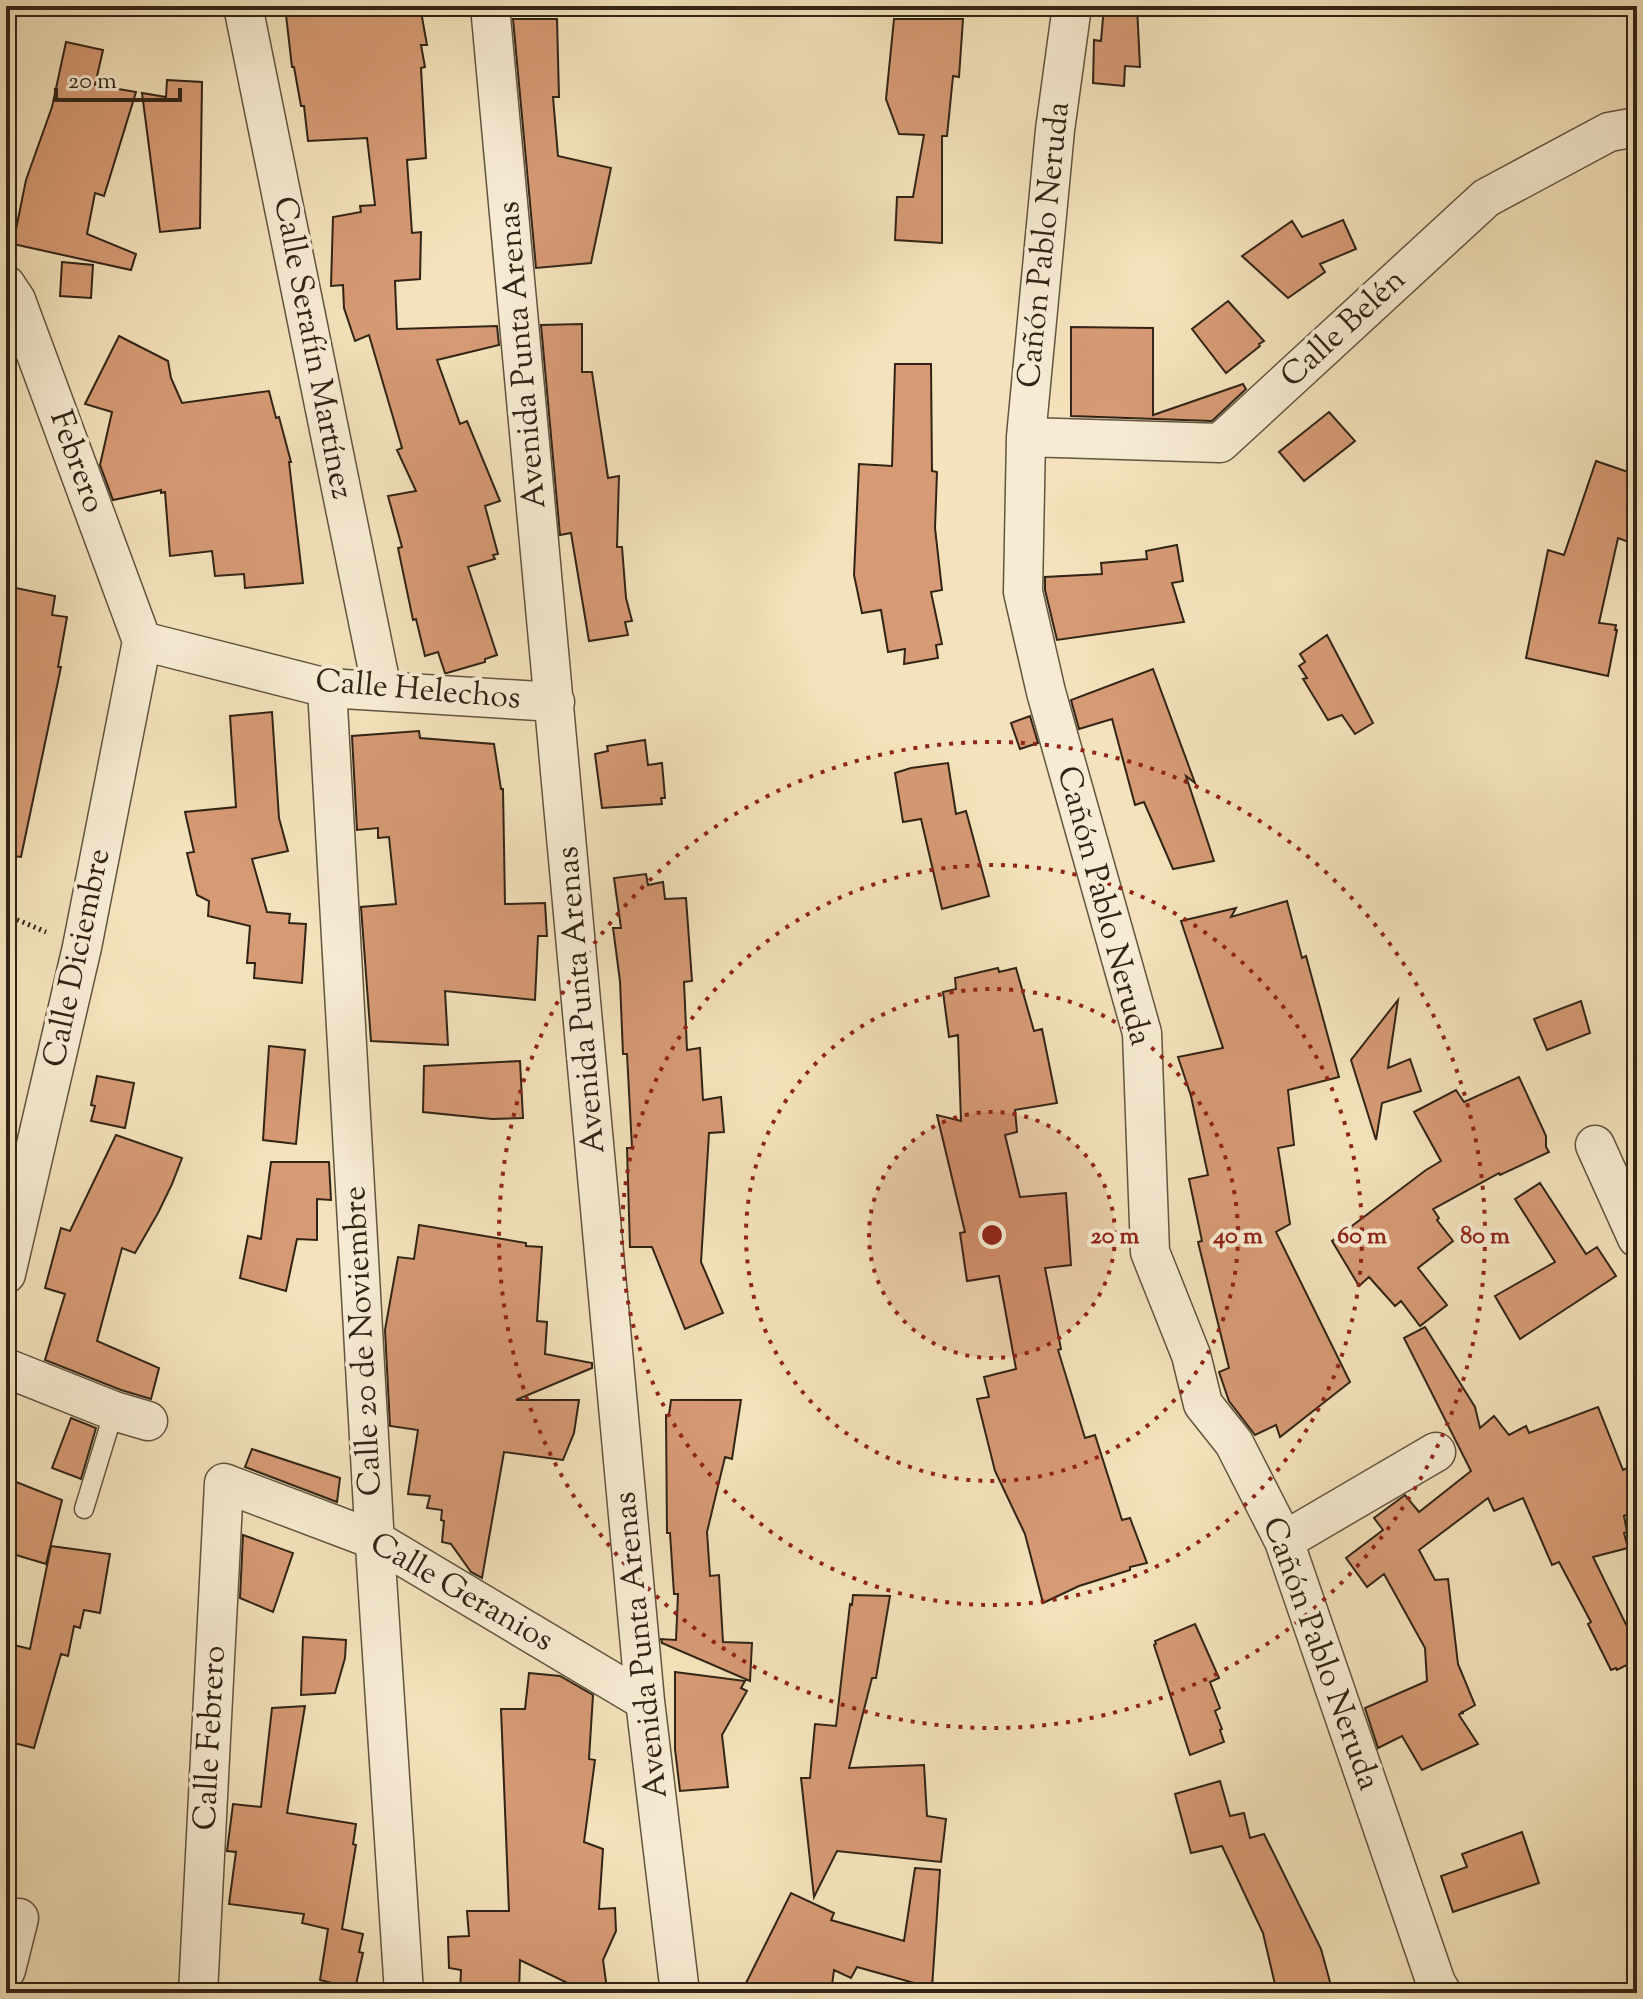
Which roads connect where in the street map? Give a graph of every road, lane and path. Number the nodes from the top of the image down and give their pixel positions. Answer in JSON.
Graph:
{"nodes":[{"id":1,"x":243,"y":6,"type":"edge"},
{"id":2,"x":490,"y":6,"type":"edge"},
{"id":3,"x":1072,"y":6,"type":"edge"},
{"id":4,"x":1637,"y":127,"type":"edge"},
{"id":5,"x":6,"y":285,"type":"edge"},
{"id":6,"x":1026,"y":437,"type":"junction"},
{"id":7,"x":142,"y":641,"type":"junction"},
{"id":8,"x":327,"y":688,"type":"junction"},
{"id":9,"x":382,"y":690,"type":"junction"},
{"id":10,"x":555,"y":702,"type":"junction"},
{"id":11,"x":1595,"y":1145,"type":"dead end"},
{"id":12,"x":1637,"y":1238,"type":"edge"},
{"id":13,"x":6,"y":1274,"type":"edge"},
{"id":14,"x":6,"y":1368,"type":"edge"},
{"id":15,"x":131,"y":1416,"type":"joint"},
{"id":16,"x":1436,"y":1452,"type":"dead end"},
{"id":17,"x":224,"y":1483,"type":"joint"},
{"id":18,"x":84,"y":1509,"type":"dead end"},
{"id":19,"x":375,"y":1540,"type":"junction"},
{"id":20,"x":1284,"y":1541,"type":"junction"},
{"id":21,"x":645,"y":1701,"type":"junction"},
{"id":22,"x":19,"y":1918,"type":"dead end"},
{"id":23,"x":6,"y":1970,"type":"edge"},
{"id":24,"x":198,"y":1993,"type":"edge"},
{"id":25,"x":404,"y":1993,"type":"edge"},
{"id":26,"x":680,"y":1993,"type":"edge"},
{"id":27,"x":1442,"y":1993,"type":"edge"}],
"edges":[{"from":1,"to":9,"type":"street","name":"Calle Serafín Martínez"},
{"from":2,"to":10,"type":"street","name":"Avenida Punta Arenas"},
{"from":3,"to":6,"type":"street","name":"Cañón Pablo Neruda"},
{"from":4,"to":6,"type":"street","name":"Calle Belén"},
{"from":5,"to":7,"type":"street","name":"Febrero"},
{"from":6,"to":20,"type":"street","name":"Cañón Pablo Neruda"},
{"from":7,"to":8,"type":"street","name":"Calle Helechos"},
{"from":7,"to":13,"type":"street","name":"Calle Diciembre"},
{"from":8,"to":9,"type":"street","name":"Calle Helechos"},
{"from":8,"to":19,"type":"street","name":"Calle 20 de Noviembre"},
{"from":9,"to":10,"type":"street","name":"Calle Helechos"},
{"from":10,"to":21,"type":"street","name":"Avenida Punta Arenas"},
{"from":11,"to":12,"type":"street"},
{"from":14,"to":15,"type":"street"},
{"from":15,"to":18,"type":"lane"},
{"from":16,"to":20,"type":"street"},
{"from":17,"to":19,"type":"street","name":"Calle Geranios"},
{"from":17,"to":24,"type":"street","name":"Calle Febrero"},
{"from":19,"to":21,"type":"street","name":"Calle Geranios"},
{"from":19,"to":25,"type":"street","name":"Calle 20 de Noviembre"},
{"from":20,"to":27,"type":"street","name":"Cañón Pablo Neruda"},
{"from":21,"to":26,"type":"street","name":"Avenida Punta Arenas"},
{"from":22,"to":23,"type":"street"}]}
